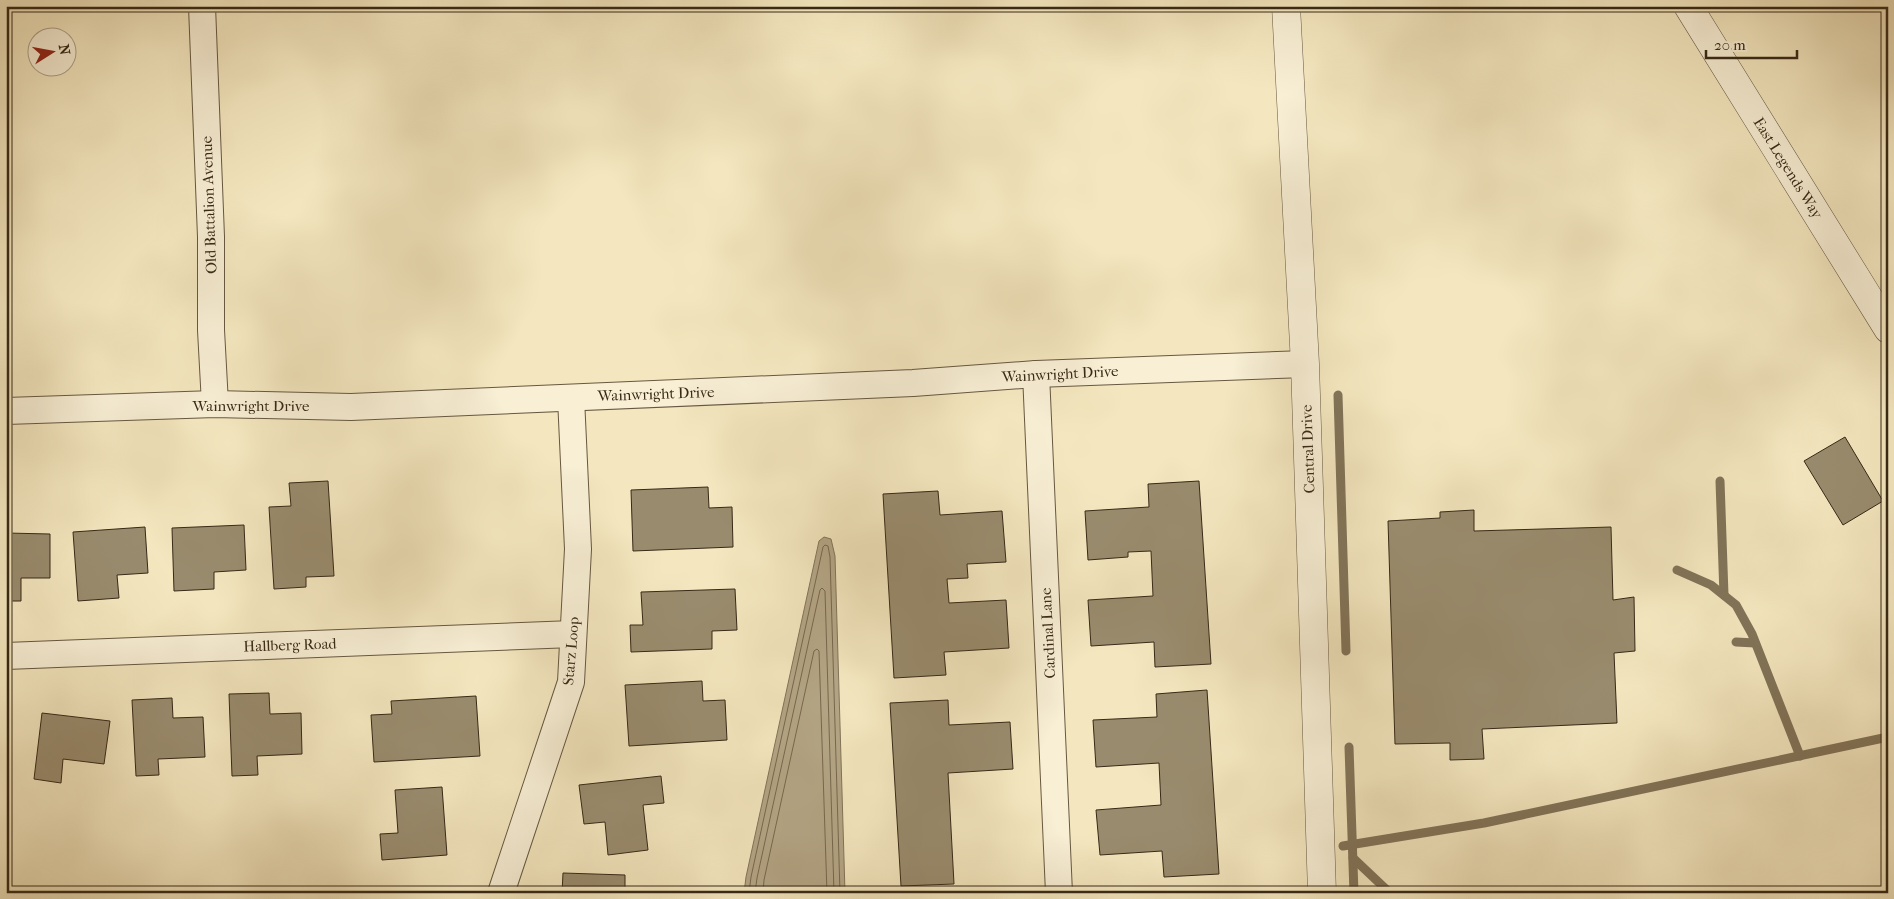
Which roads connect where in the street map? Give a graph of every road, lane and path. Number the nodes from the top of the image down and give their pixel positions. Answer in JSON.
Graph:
{"nodes":[{"id":1,"x":202,"y":6,"type":"edge"},
{"id":2,"x":1286,"y":6,"type":"edge"},
{"id":3,"x":1688,"y":6,"type":"edge"},
{"id":4,"x":1888,"y":329,"type":"edge"},
{"id":5,"x":1305,"y":364,"type":"junction"},
{"id":6,"x":1036,"y":374,"type":"junction"},
{"id":7,"x":571,"y":398,"type":"junction"},
{"id":8,"x":215,"y":404,"type":"junction"},
{"id":9,"x":6,"y":411,"type":"edge"},
{"id":10,"x":573,"y":634,"type":"junction"},
{"id":11,"x":6,"y":656,"type":"edge"},
{"id":12,"x":501,"y":893,"type":"edge"},
{"id":13,"x":1060,"y":893,"type":"edge"},
{"id":14,"x":1322,"y":893,"type":"edge"}],
"edges":[{"from":1,"to":8,"type":"street","name":"Old Battalion Avenue"},
{"from":2,"to":5,"type":"street","name":"Central Drive"},
{"from":3,"to":4,"type":"street","name":"East Legends Way"},
{"from":5,"to":6,"type":"street","name":"Wainwright Drive"},
{"from":5,"to":14,"type":"street","name":"Central Drive"},
{"from":6,"to":7,"type":"street","name":"Wainwright Drive"},
{"from":6,"to":13,"type":"street","name":"Cardinal Lane"},
{"from":7,"to":8,"type":"street","name":"Wainwright Drive"},
{"from":7,"to":10,"type":"street","name":"Starz Loop"},
{"from":8,"to":9,"type":"street","name":"Wainwright Drive"},
{"from":10,"to":11,"type":"street","name":"Hallberg Road"},
{"from":10,"to":12,"type":"street","name":"Starz Loop"}]}
